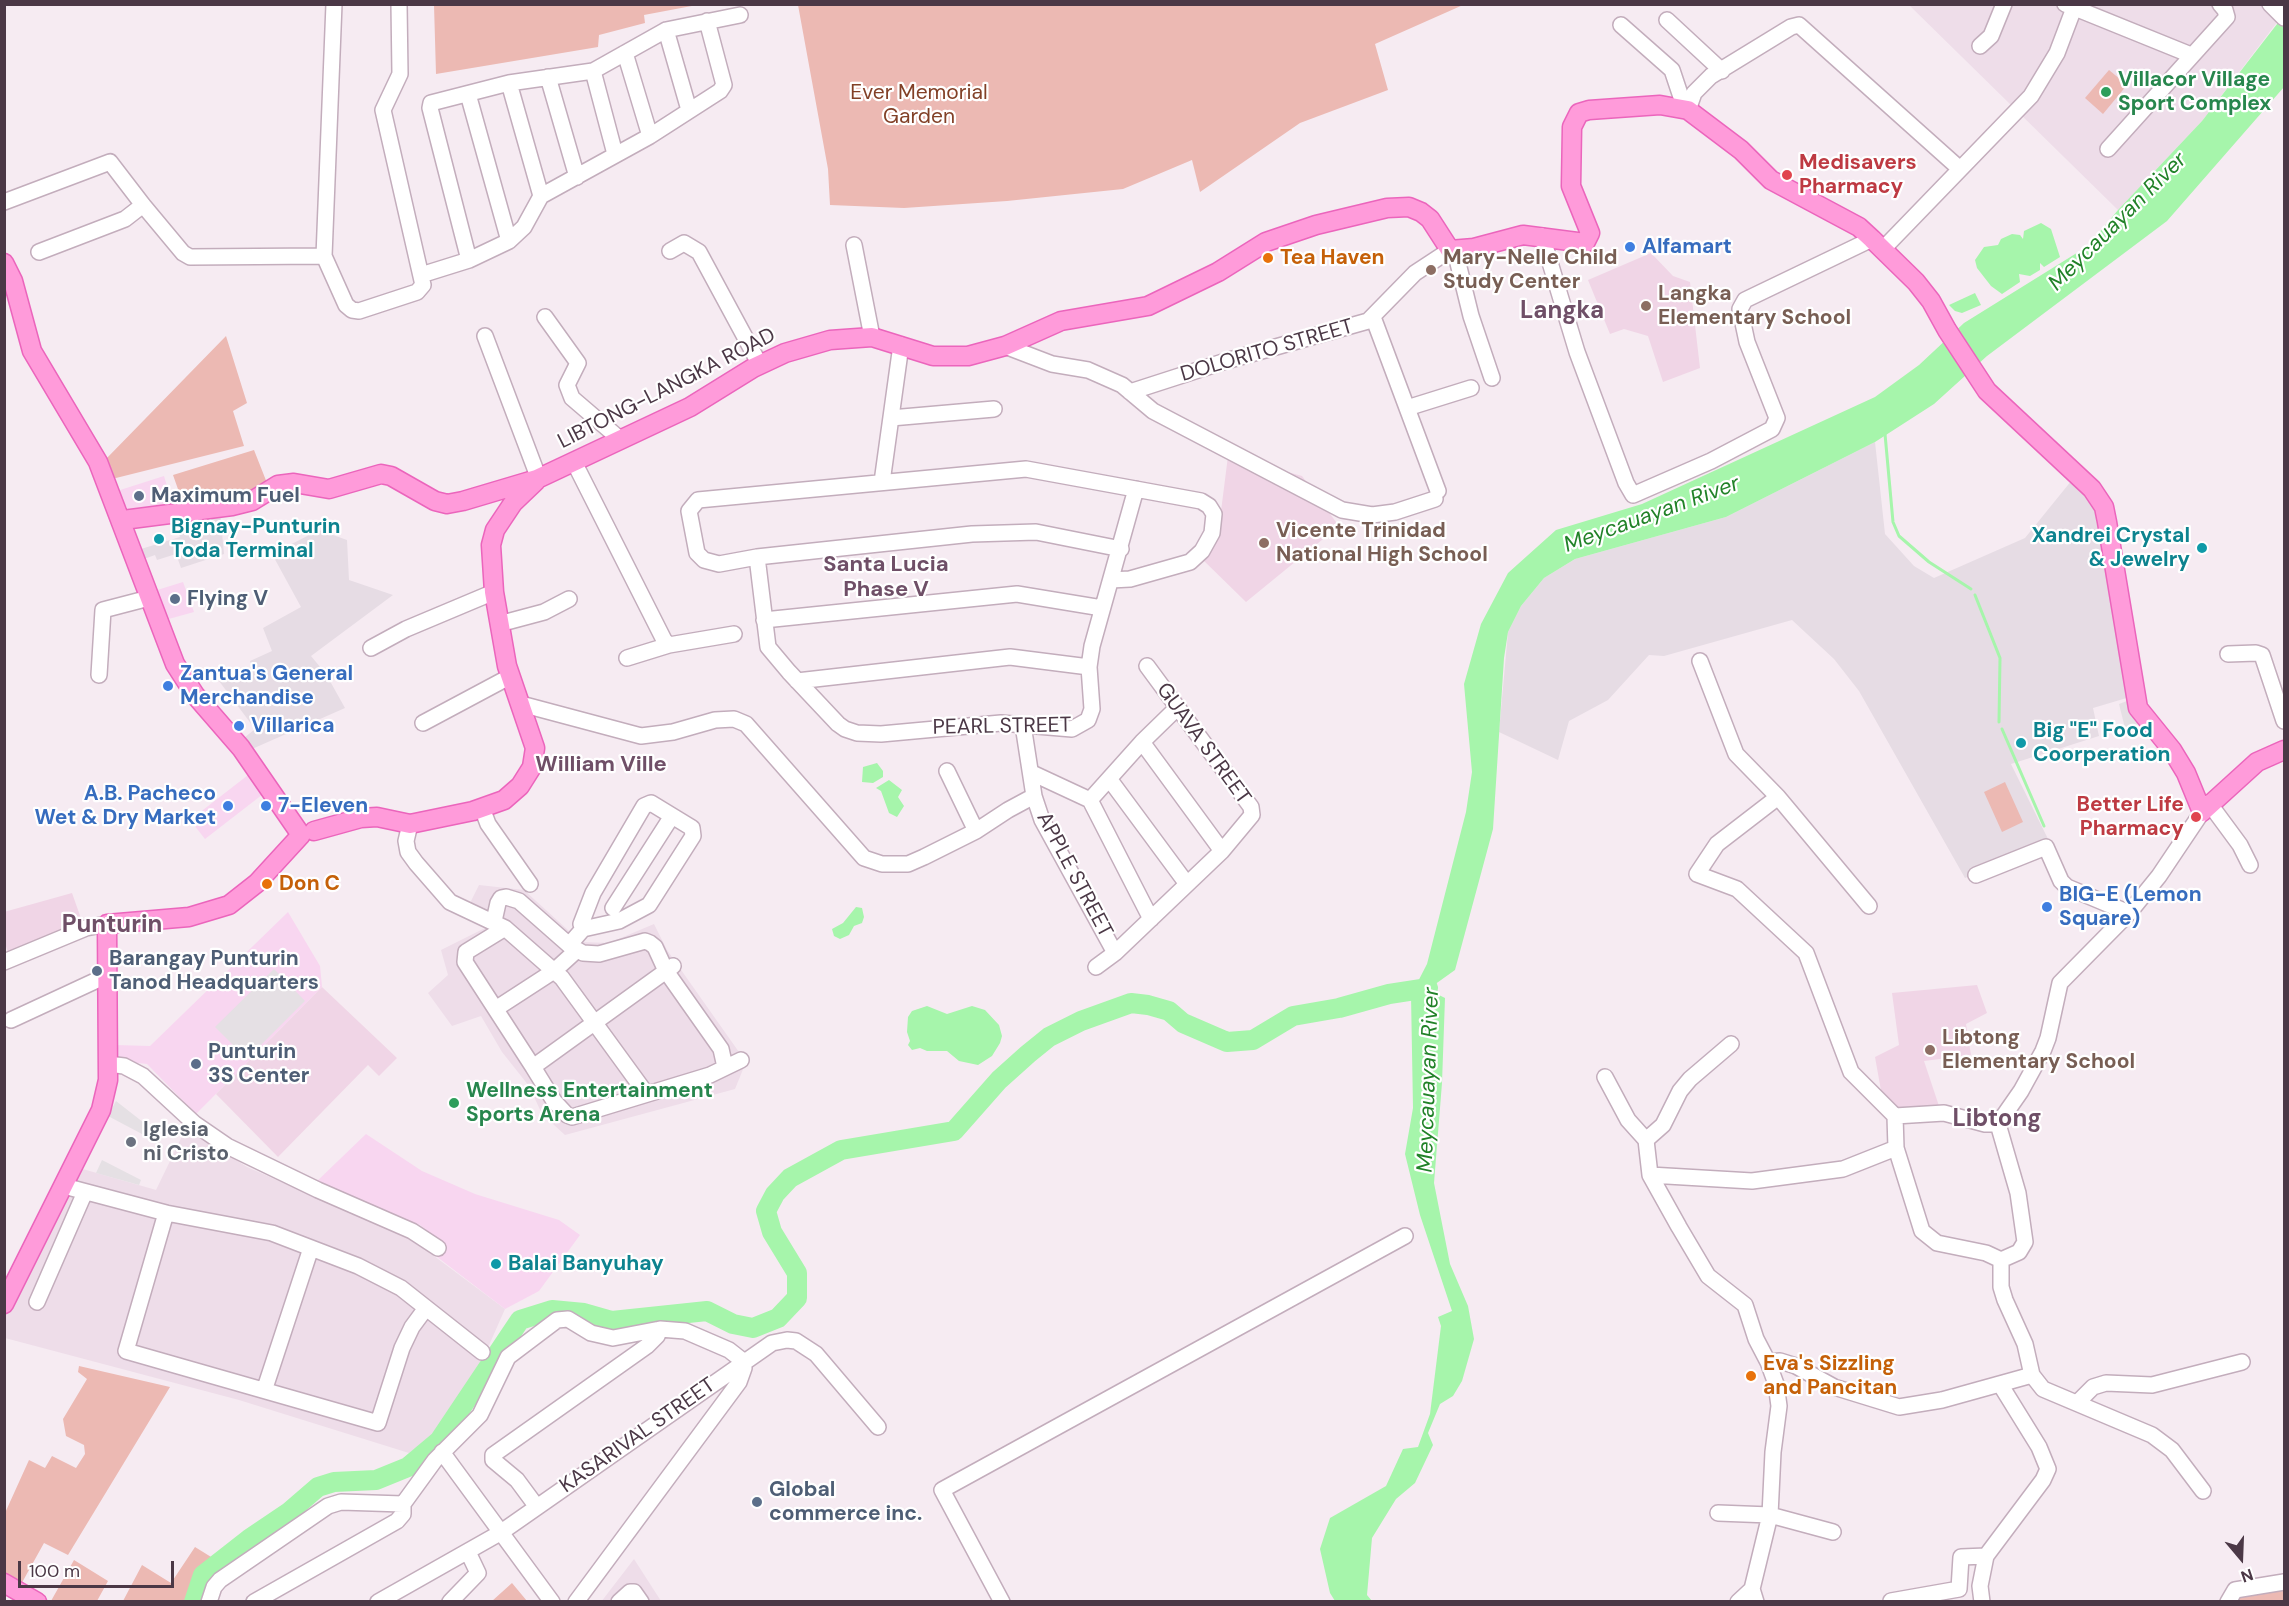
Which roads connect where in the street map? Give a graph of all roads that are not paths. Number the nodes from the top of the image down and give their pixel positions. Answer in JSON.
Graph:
{"nodes":[{"id":1,"x":334,"y":4,"type":"edge"},
{"id":2,"x":399,"y":4,"type":"edge"},
{"id":3,"x":2004,"y":4,"type":"edge"},
{"id":4,"x":2270,"y":5,"type":"edge"},
{"id":5,"x":2069,"y":6,"type":"edge"},
{"id":6,"x":2223,"y":9,"type":"edge"},
{"id":7,"x":740,"y":15,"type":"dead end"},
{"id":8,"x":2284,"y":18,"type":"edge"},
{"id":9,"x":1667,"y":20,"type":"dead end"},
{"id":10,"x":707,"y":21,"type":"junction"},
{"id":11,"x":1621,"y":25,"type":"dead end"},
{"id":12,"x":666,"y":30,"type":"junction"},
{"id":13,"x":1980,"y":46,"type":"dead end"},
{"id":14,"x":625,"y":53,"type":"junction"},
{"id":15,"x":2191,"y":56,"type":"junction"},
{"id":16,"x":593,"y":71,"type":"junction"},
{"id":17,"x":1722,"y":71,"type":"junction"},
{"id":18,"x":548,"y":77,"type":"junction"},
{"id":19,"x":508,"y":83,"type":"junction"},
{"id":20,"x":468,"y":93,"type":"junction"},
{"id":21,"x":1687,"y":109,"type":"junction"},
{"id":22,"x":689,"y":110,"type":"junction"},
{"id":23,"x":650,"y":136,"type":"junction"},
{"id":24,"x":2108,"y":149,"type":"dead end"},
{"id":25,"x":615,"y":154,"type":"junction"},
{"id":26,"x":1960,"y":169,"type":"junction"},
{"id":27,"x":577,"y":177,"type":"junction"},
{"id":28,"x":541,"y":196,"type":"junction"},
{"id":29,"x":4,"y":202,"type":"edge"},
{"id":30,"x":142,"y":205,"type":"junction"},
{"id":31,"x":1542,"y":236,"type":"junction"},
{"id":32,"x":509,"y":241,"type":"junction"},
{"id":33,"x":1877,"y":244,"type":"junction"},
{"id":34,"x":854,"y":245,"type":"dead end"},
{"id":35,"x":1452,"y":250,"type":"junction"},
{"id":36,"x":670,"y":251,"type":"dead end"},
{"id":37,"x":39,"y":252,"type":"dead end"},
{"id":38,"x":324,"y":255,"type":"junction"},
{"id":39,"x":469,"y":260,"type":"junction"},
{"id":40,"x":4,"y":263,"type":"edge"},
{"id":41,"x":421,"y":275,"type":"junction"},
{"id":42,"x":545,"y":317,"type":"dead end"},
{"id":43,"x":1373,"y":317,"type":"junction"},
{"id":44,"x":485,"y":336,"type":"dead end"},
{"id":45,"x":872,"y":337,"type":"junction"},
{"id":46,"x":901,"y":345,"type":"junction"},
{"id":47,"x":1005,"y":346,"type":"junction"},
{"id":48,"x":760,"y":365,"type":"junction"},
{"id":49,"x":1492,"y":378,"type":"dead end"},
{"id":50,"x":1471,"y":388,"type":"dead end"},
{"id":51,"x":1131,"y":392,"type":"junction"},
{"id":52,"x":1407,"y":408,"type":"junction"},
{"id":53,"x":994,"y":409,"type":"dead end"},
{"id":54,"x":891,"y":418,"type":"junction"},
{"id":55,"x":621,"y":440,"type":"junction"},
{"id":56,"x":574,"y":462,"type":"junction"},
{"id":57,"x":538,"y":479,"type":"junction"},
{"id":58,"x":882,"y":482,"type":"junction"},
{"id":59,"x":1136,"y":489,"type":"junction"},
{"id":60,"x":123,"y":520,"type":"junction"},
{"id":61,"x":1121,"y":549,"type":"junction"},
{"id":62,"x":758,"y":557,"type":"junction"},
{"id":63,"x":1111,"y":580,"type":"junction"},
{"id":64,"x":494,"y":592,"type":"junction"},
{"id":65,"x":149,"y":597,"type":"junction"},
{"id":66,"x":569,"y":599,"type":"dead end"},
{"id":67,"x":1102,"y":608,"type":"junction"},
{"id":68,"x":764,"y":620,"type":"junction"},
{"id":69,"x":499,"y":624,"type":"junction"},
{"id":70,"x":734,"y":634,"type":"dead end"},
{"id":71,"x":669,"y":645,"type":"junction"},
{"id":72,"x":371,"y":648,"type":"dead end"},
{"id":73,"x":2228,"y":654,"type":"dead end"},
{"id":74,"x":627,"y":658,"type":"dead end"},
{"id":75,"x":1700,"y":661,"type":"dead end"},
{"id":76,"x":1147,"y":666,"type":"dead end"},
{"id":77,"x":1089,"y":667,"type":"junction"},
{"id":78,"x":99,"y":675,"type":"dead end"},
{"id":79,"x":511,"y":676,"type":"junction"},
{"id":80,"x":797,"y":681,"type":"junction"},
{"id":81,"x":521,"y":704,"type":"junction"},
{"id":82,"x":1178,"y":707,"type":"junction"},
{"id":83,"x":2284,"y":721,"type":"edge"},
{"id":84,"x":423,"y":723,"type":"dead end"},
{"id":85,"x":1023,"y":724,"type":"junction"},
{"id":86,"x":1142,"y":742,"type":"junction"},
{"id":87,"x":2284,"y":750,"type":"edge"},
{"id":88,"x":947,"y":771,"type":"dead end"},
{"id":89,"x":1032,"y":773,"type":"junction"},
{"id":90,"x":1110,"y":780,"type":"junction"},
{"id":91,"x":1034,"y":796,"type":"junction"},
{"id":92,"x":1778,"y":797,"type":"junction"},
{"id":93,"x":1090,"y":800,"type":"junction"},
{"id":94,"x":2206,"y":807,"type":"junction"},
{"id":95,"x":482,"y":808,"type":"junction"},
{"id":96,"x":672,"y":816,"type":"junction"},
{"id":97,"x":410,"y":824,"type":"junction"},
{"id":98,"x":976,"y":831,"type":"junction"},
{"id":99,"x":306,"y":833,"type":"junction"},
{"id":100,"x":1222,"y":851,"type":"junction"},
{"id":101,"x":2250,"y":865,"type":"dead end"},
{"id":102,"x":1976,"y":875,"type":"dead end"},
{"id":103,"x":530,"y":884,"type":"dead end"},
{"id":104,"x":1187,"y":884,"type":"junction"},
{"id":105,"x":593,"y":893,"type":"junction"},
{"id":106,"x":1869,"y":906,"type":"dead end"},
{"id":107,"x":2129,"y":913,"type":"junction"},
{"id":108,"x":616,"y":915,"type":"junction"},
{"id":109,"x":1151,"y":919,"type":"junction"},
{"id":110,"x":107,"y":924,"type":"junction"},
{"id":111,"x":500,"y":924,"type":"junction"},
{"id":112,"x":583,"y":929,"type":"junction"},
{"id":113,"x":573,"y":948,"type":"junction"},
{"id":114,"x":1115,"y":953,"type":"junction"},
{"id":115,"x":4,"y":962,"type":"edge"},
{"id":116,"x":1096,"y":967,"type":"dead end"},
{"id":117,"x":670,"y":968,"type":"junction"},
{"id":118,"x":554,"y":971,"type":"junction"},
{"id":119,"x":108,"y":975,"type":"junction"},
{"id":120,"x":497,"y":1008,"type":"junction"},
{"id":121,"x":11,"y":1020,"type":"dead end"},
{"id":122,"x":594,"y":1022,"type":"junction"},
{"id":123,"x":1731,"y":1044,"type":"dead end"},
{"id":124,"x":741,"y":1060,"type":"dead end"},
{"id":125,"x":108,"y":1064,"type":"junction"},
{"id":126,"x":533,"y":1067,"type":"junction"},
{"id":127,"x":725,"y":1068,"type":"junction"},
{"id":128,"x":1605,"y":1077,"type":"dead end"},
{"id":129,"x":645,"y":1092,"type":"junction"},
{"id":130,"x":1895,"y":1116,"type":"junction"},
{"id":131,"x":1998,"y":1124,"type":"junction"},
{"id":132,"x":1646,"y":1140,"type":"junction"},
{"id":133,"x":1896,"y":1148,"type":"junction"},
{"id":134,"x":1650,"y":1175,"type":"junction"},
{"id":135,"x":64,"y":1186,"type":"junction"},
{"id":136,"x":85,"y":1192,"type":"junction"},
{"id":137,"x":166,"y":1213,"type":"junction"},
{"id":138,"x":1405,"y":1236,"type":"dead end"},
{"id":139,"x":311,"y":1248,"type":"junction"},
{"id":140,"x":438,"y":1248,"type":"dead end"},
{"id":141,"x":2001,"y":1260,"type":"junction"},
{"id":142,"x":36,"y":1302,"type":"dead end"},
{"id":143,"x":4,"y":1305,"type":"edge"},
{"id":144,"x":426,"y":1308,"type":"junction"},
{"id":145,"x":660,"y":1329,"type":"junction"},
{"id":146,"x":482,"y":1352,"type":"dead end"},
{"id":147,"x":742,"y":1361,"type":"junction"},
{"id":148,"x":1768,"y":1362,"type":"junction"},
{"id":149,"x":2242,"y":1362,"type":"dead end"},
{"id":150,"x":2032,"y":1375,"type":"junction"},
{"id":151,"x":2000,"y":1384,"type":"junction"},
{"id":152,"x":265,"y":1389,"type":"junction"},
{"id":153,"x":2078,"y":1402,"type":"junction"},
{"id":154,"x":878,"y":1427,"type":"dead end"},
{"id":155,"x":442,"y":1452,"type":"junction"},
{"id":156,"x":2203,"y":1491,"type":"dead end"},
{"id":157,"x":403,"y":1504,"type":"junction"},
{"id":158,"x":537,"y":1507,"type":"junction"},
{"id":159,"x":1718,"y":1513,"type":"dead end"},
{"id":160,"x":1770,"y":1515,"type":"junction"},
{"id":161,"x":1833,"y":1532,"type":"dead end"},
{"id":162,"x":500,"y":1533,"type":"junction"},
{"id":163,"x":468,"y":1552,"type":"junction"},
{"id":164,"x":1986,"y":1556,"type":"junction"},
{"id":165,"x":2284,"y":1582,"type":"edge"},
{"id":166,"x":4,"y":1583,"type":"edge"},
{"id":167,"x":1754,"y":1595,"type":"edge"},
{"id":168,"x":622,"y":1597,"type":"edge"},
{"id":169,"x":1892,"y":1601,"type":"edge"},
{"id":170,"x":37,"y":1602,"type":"edge"},
{"id":171,"x":210,"y":1602,"type":"edge"},
{"id":172,"x":254,"y":1602,"type":"edge"},
{"id":173,"x":378,"y":1602,"type":"edge"},
{"id":174,"x":450,"y":1602,"type":"edge"},
{"id":175,"x":552,"y":1602,"type":"edge"},
{"id":176,"x":576,"y":1602,"type":"edge"},
{"id":177,"x":641,"y":1602,"type":"edge"},
{"id":178,"x":1002,"y":1602,"type":"edge"},
{"id":179,"x":1738,"y":1602,"type":"edge"},
{"id":180,"x":1982,"y":1602,"type":"edge"},
{"id":181,"x":2228,"y":1602,"type":"edge"}],
"edges":[{"from":1,"to":38,"type":"street"},
{"from":2,"to":41,"type":"street"},
{"from":3,"to":13,"type":"street"},
{"from":4,"to":8,"type":"street"},
{"from":5,"to":15,"type":"street"},
{"from":5,"to":26,"type":"street"},
{"from":6,"to":15,"type":"street"},
{"from":7,"to":10,"type":"street"},
{"from":9,"to":17,"type":"street"},
{"from":10,"to":12,"type":"street"},
{"from":10,"to":22,"type":"street"},
{"from":11,"to":21,"type":"street"},
{"from":12,"to":14,"type":"street"},
{"from":12,"to":22,"type":"street"},
{"from":14,"to":16,"type":"street"},
{"from":14,"to":23,"type":"street"},
{"from":15,"to":24,"type":"street"},
{"from":16,"to":18,"type":"street"},
{"from":16,"to":25,"type":"street"},
{"from":17,"to":21,"type":"street"},
{"from":17,"to":26,"type":"street"},
{"from":18,"to":19,"type":"street"},
{"from":18,"to":27,"type":"street"},
{"from":19,"to":20,"type":"street"},
{"from":19,"to":28,"type":"street"},
{"from":20,"to":32,"type":"street"},
{"from":20,"to":39,"type":"street"},
{"from":21,"to":31,"type":"main road"},
{"from":21,"to":33,"type":"main road"},
{"from":22,"to":23,"type":"street"},
{"from":23,"to":25,"type":"street"},
{"from":25,"to":27,"type":"street"},
{"from":26,"to":33,"type":"street"},
{"from":27,"to":28,"type":"street"},
{"from":28,"to":32,"type":"street"},
{"from":29,"to":30,"type":"street"},
{"from":30,"to":37,"type":"street"},
{"from":30,"to":38,"type":"street"},
{"from":31,"to":33,"type":"street"},
{"from":31,"to":35,"type":"main road"},
{"from":32,"to":39,"type":"street"},
{"from":33,"to":94,"type":"main road"},
{"from":34,"to":45,"type":"street"},
{"from":35,"to":43,"type":"street","name":"DOLORITO STREET"},
{"from":35,"to":47,"type":"main road","name":"LIBTONG-LANGKA ROAD"},
{"from":35,"to":49,"type":"street"},
{"from":36,"to":48,"type":"street"},
{"from":38,"to":41,"type":"street"},
{"from":39,"to":41,"type":"street"},
{"from":40,"to":60,"type":"main road"},
{"from":42,"to":55,"type":"street"},
{"from":43,"to":51,"type":"street","name":"DOLORITO STREET"},
{"from":43,"to":52,"type":"street"},
{"from":44,"to":57,"type":"street"},
{"from":45,"to":46,"type":"main road","name":"LIBTONG-LANGKA ROAD"},
{"from":45,"to":48,"type":"main road","name":"LIBTONG-LANGKA ROAD"},
{"from":46,"to":47,"type":"main road","name":"LIBTONG-LANGKA ROAD"},
{"from":46,"to":54,"type":"street"},
{"from":47,"to":51,"type":"street"},
{"from":48,"to":55,"type":"main road","name":"LIBTONG-LANGKA ROAD"},
{"from":50,"to":52,"type":"street"},
{"from":51,"to":52,"type":"street"},
{"from":53,"to":54,"type":"street"},
{"from":54,"to":58,"type":"street"},
{"from":55,"to":56,"type":"main road","name":"LIBTONG-LANGKA ROAD"},
{"from":56,"to":57,"type":"main road","name":"LIBTONG-LANGKA ROAD"},
{"from":56,"to":71,"type":"street"},
{"from":57,"to":60,"type":"main road"},
{"from":57,"to":64,"type":"main road"},
{"from":58,"to":59,"type":"street"},
{"from":58,"to":62,"type":"street"},
{"from":59,"to":61,"type":"street","name":"PEARL STREET"},
{"from":59,"to":63,"type":"street"},
{"from":60,"to":65,"type":"main road"},
{"from":61,"to":62,"type":"street"},
{"from":61,"to":63,"type":"street","name":"PEARL STREET"},
{"from":62,"to":68,"type":"street","name":"PEARL STREET"},
{"from":63,"to":67,"type":"street","name":"PEARL STREET"},
{"from":64,"to":69,"type":"main road"},
{"from":64,"to":72,"type":"street"},
{"from":65,"to":78,"type":"street"},
{"from":65,"to":99,"type":"main road"},
{"from":66,"to":69,"type":"street"},
{"from":67,"to":68,"type":"street"},
{"from":67,"to":77,"type":"street","name":"PEARL STREET"},
{"from":68,"to":80,"type":"street","name":"PEARL STREET"},
{"from":69,"to":79,"type":"main road"},
{"from":70,"to":71,"type":"street"},
{"from":71,"to":74,"type":"street"},
{"from":73,"to":83,"type":"street"},
{"from":75,"to":92,"type":"street"},
{"from":76,"to":82,"type":"street","name":"GUAVA STREET"},
{"from":77,"to":80,"type":"street"},
{"from":77,"to":85,"type":"street","name":"PEARL STREET"},
{"from":79,"to":81,"type":"main road"},
{"from":79,"to":84,"type":"street"},
{"from":80,"to":85,"type":"street","name":"PEARL STREET"},
{"from":81,"to":95,"type":"main road"},
{"from":81,"to":98,"type":"street"},
{"from":82,"to":86,"type":"street"},
{"from":82,"to":100,"type":"street","name":"GUAVA STREET"},
{"from":85,"to":89,"type":"street","name":"APPLE STREET"},
{"from":86,"to":90,"type":"street"},
{"from":86,"to":100,"type":"street"},
{"from":87,"to":94,"type":"main road"},
{"from":88,"to":98,"type":"street"},
{"from":89,"to":91,"type":"street","name":"APPLE STREET"},
{"from":89,"to":93,"type":"street"},
{"from":90,"to":93,"type":"street"},
{"from":90,"to":104,"type":"street"},
{"from":91,"to":98,"type":"street"},
{"from":91,"to":114,"type":"street","name":"APPLE STREET"},
{"from":92,"to":106,"type":"street"},
{"from":92,"to":130,"type":"street"},
{"from":93,"to":109,"type":"street"},
{"from":94,"to":101,"type":"street"},
{"from":94,"to":107,"type":"street"},
{"from":95,"to":97,"type":"main road"},
{"from":95,"to":103,"type":"street"},
{"from":96,"to":105,"type":"street"},
{"from":96,"to":108,"type":"street"},
{"from":96,"to":108,"type":"street"},
{"from":97,"to":99,"type":"main road"},
{"from":97,"to":111,"type":"street"},
{"from":99,"to":110,"type":"main road"},
{"from":100,"to":104,"type":"street"},
{"from":102,"to":107,"type":"street"},
{"from":104,"to":109,"type":"street"},
{"from":105,"to":108,"type":"street"},
{"from":105,"to":112,"type":"street"},
{"from":107,"to":131,"type":"street"},
{"from":108,"to":112,"type":"street"},
{"from":109,"to":114,"type":"street"},
{"from":110,"to":115,"type":"street"},
{"from":110,"to":119,"type":"main road"},
{"from":111,"to":113,"type":"street"},
{"from":111,"to":118,"type":"street"},
{"from":111,"to":120,"type":"street"},
{"from":112,"to":113,"type":"street"},
{"from":113,"to":117,"type":"street"},
{"from":113,"to":118,"type":"street"},
{"from":114,"to":116,"type":"street"},
{"from":117,"to":122,"type":"street"},
{"from":117,"to":127,"type":"street"},
{"from":118,"to":120,"type":"street"},
{"from":118,"to":122,"type":"street"},
{"from":119,"to":121,"type":"street"},
{"from":119,"to":125,"type":"main road"},
{"from":120,"to":126,"type":"street"},
{"from":122,"to":126,"type":"street"},
{"from":122,"to":129,"type":"street"},
{"from":123,"to":132,"type":"street"},
{"from":124,"to":127,"type":"street"},
{"from":125,"to":135,"type":"main road"},
{"from":125,"to":140,"type":"street"},
{"from":126,"to":129,"type":"street"},
{"from":127,"to":129,"type":"street"},
{"from":128,"to":132,"type":"street"},
{"from":130,"to":131,"type":"street"},
{"from":130,"to":133,"type":"street"},
{"from":131,"to":141,"type":"street"},
{"from":132,"to":134,"type":"street"},
{"from":133,"to":134,"type":"street"},
{"from":133,"to":141,"type":"street"},
{"from":134,"to":148,"type":"street"},
{"from":135,"to":136,"type":"street"},
{"from":135,"to":143,"type":"main road"},
{"from":136,"to":137,"type":"street"},
{"from":136,"to":142,"type":"street"},
{"from":137,"to":139,"type":"street"},
{"from":137,"to":152,"type":"street"},
{"from":138,"to":178,"type":"street"},
{"from":139,"to":144,"type":"street"},
{"from":139,"to":152,"type":"street"},
{"from":141,"to":150,"type":"street"},
{"from":144,"to":146,"type":"street"},
{"from":144,"to":152,"type":"street"},
{"from":145,"to":147,"type":"street"},
{"from":145,"to":155,"type":"street"},
{"from":145,"to":158,"type":"street"},
{"from":147,"to":154,"type":"street","name":"KASARIVAL STREET"},
{"from":147,"to":158,"type":"street","name":"KASARIVAL STREET"},
{"from":147,"to":176,"type":"street"},
{"from":148,"to":151,"type":"street"},
{"from":148,"to":160,"type":"street"},
{"from":149,"to":153,"type":"street"},
{"from":150,"to":151,"type":"street"},
{"from":150,"to":153,"type":"street"},
{"from":151,"to":164,"type":"street"},
{"from":153,"to":156,"type":"street"},
{"from":155,"to":157,"type":"street"},
{"from":155,"to":162,"type":"street"},
{"from":157,"to":171,"type":"street"},
{"from":157,"to":172,"type":"street"},
{"from":158,"to":162,"type":"street","name":"KASARIVAL STREET"},
{"from":159,"to":160,"type":"street"},
{"from":160,"to":161,"type":"street"},
{"from":160,"to":167,"type":"street"},
{"from":162,"to":163,"type":"street","name":"KASARIVAL STREET"},
{"from":162,"to":175,"type":"street"},
{"from":163,"to":173,"type":"street","name":"KASARIVAL STREET"},
{"from":163,"to":174,"type":"street"},
{"from":164,"to":169,"type":"street"},
{"from":164,"to":180,"type":"street"},
{"from":165,"to":181,"type":"street"},
{"from":166,"to":170,"type":"main road"},
{"from":167,"to":179,"type":"street"},
{"from":168,"to":177,"type":"street"}]}
